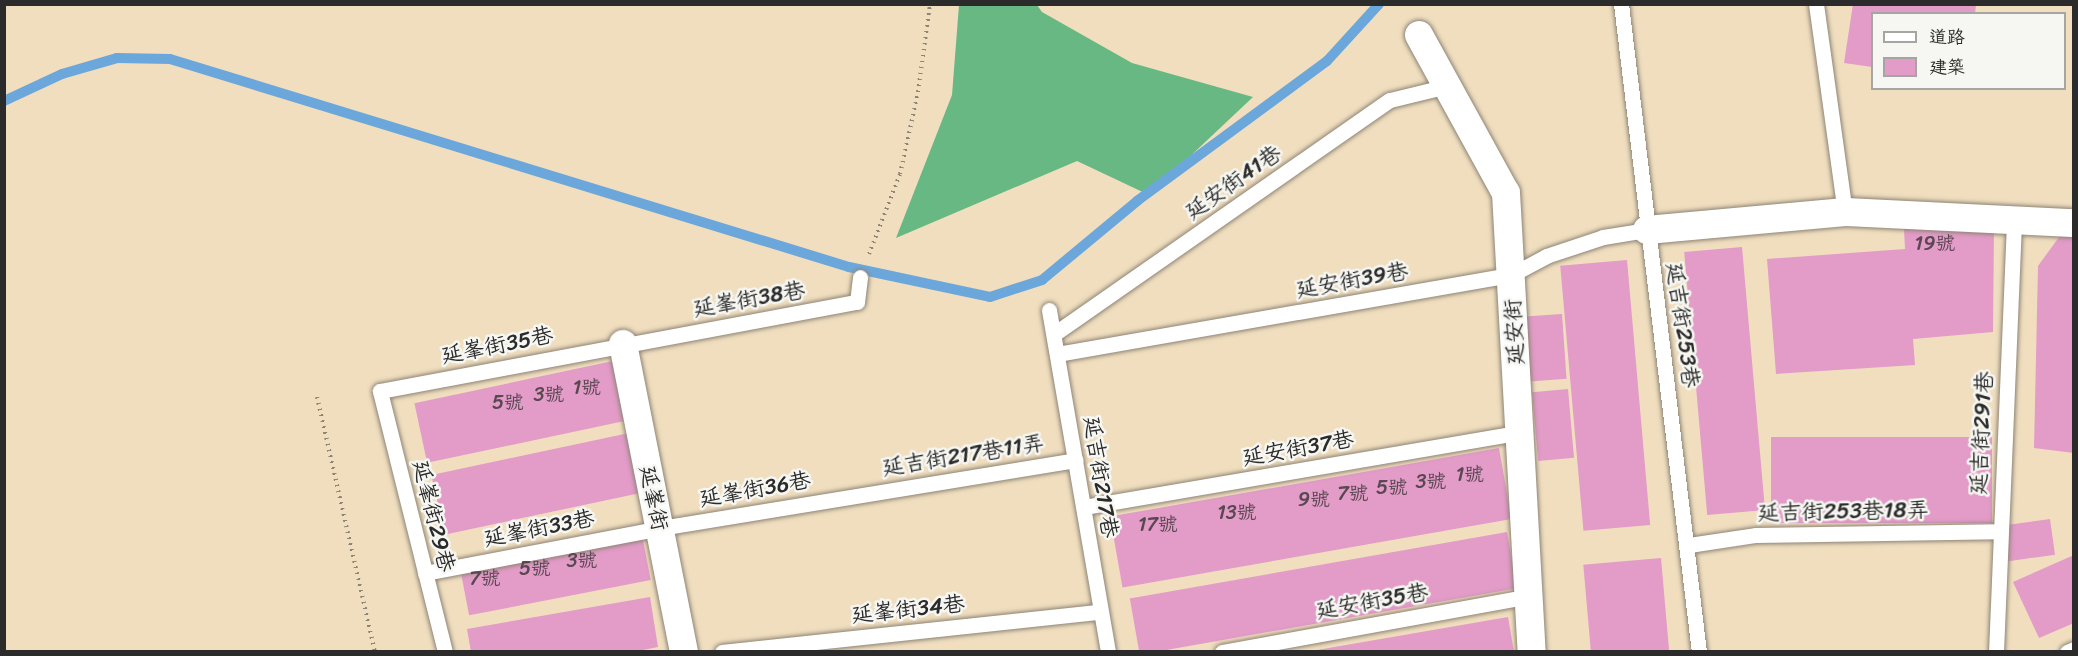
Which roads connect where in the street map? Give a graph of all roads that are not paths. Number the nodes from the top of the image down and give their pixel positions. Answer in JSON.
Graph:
{"nodes":[{"id":1,"x":1621,"y":4,"type":"edge"},
{"id":2,"x":1816,"y":4,"type":"edge"},
{"id":3,"x":1419,"y":35,"type":"dead end"},
{"id":4,"x":1447,"y":86,"type":"junction"},
{"id":5,"x":1845,"y":212,"type":"junction"},
{"id":6,"x":2014,"y":217,"type":"junction"},
{"id":7,"x":2073,"y":223,"type":"edge"},
{"id":8,"x":1647,"y":230,"type":"junction"},
{"id":9,"x":1511,"y":275,"type":"junction"},
{"id":10,"x":860,"y":277,"type":"road end"},
{"id":11,"x":1049,"y":310,"type":"dead end"},
{"id":12,"x":1054,"y":334,"type":"junction"},
{"id":13,"x":623,"y":344,"type":"junction"},
{"id":14,"x":1057,"y":354,"type":"junction"},
{"id":15,"x":380,"y":391,"type":"joint"},
{"id":16,"x":1520,"y":433,"type":"junction"},
{"id":17,"x":1076,"y":459,"type":"junction"},
{"id":18,"x":857,"y":495,"type":"joint"},
{"id":19,"x":1084,"y":507,"type":"junction"},
{"id":20,"x":661,"y":528,"type":"junction"},
{"id":21,"x":1998,"y":531,"type":"junction"},
{"id":22,"x":1689,"y":545,"type":"junction"},
{"id":23,"x":425,"y":573,"type":"junction"},
{"id":24,"x":1529,"y":596,"type":"junction"},
{"id":25,"x":1099,"y":612,"type":"junction"},
{"id":26,"x":2073,"y":649,"type":"edge"},
{"id":27,"x":445,"y":651,"type":"edge"},
{"id":28,"x":684,"y":651,"type":"edge"},
{"id":29,"x":723,"y":651,"type":"edge"},
{"id":30,"x":1108,"y":651,"type":"edge"},
{"id":31,"x":1222,"y":651,"type":"edge"},
{"id":32,"x":1532,"y":651,"type":"edge"},
{"id":33,"x":1699,"y":651,"type":"edge"},
{"id":34,"x":1996,"y":651,"type":"edge"},
{"id":35,"x":2067,"y":651,"type":"edge"}],
"edges":[{"from":1,"to":8,"type":"lane","name":"延吉街253巷"},
{"from":2,"to":5,"type":"lane"},
{"from":3,"to":4,"type":"street","name":"延安街"},
{"from":4,"to":9,"type":"street","name":"延安街"},
{"from":4,"to":12,"type":"lane","name":"延安街41巷"},
{"from":5,"to":6,"type":"street"},
{"from":5,"to":8,"type":"street"},
{"from":6,"to":7,"type":"street"},
{"from":6,"to":21,"type":"lane","name":"延吉街291巷"},
{"from":8,"to":9,"type":"lane","name":"延安街39巷"},
{"from":8,"to":22,"type":"lane","name":"延吉街253巷"},
{"from":9,"to":14,"type":"lane","name":"延安街39巷"},
{"from":9,"to":16,"type":"street","name":"延安街"},
{"from":10,"to":13,"type":"lane","name":"延峯街38巷"},
{"from":11,"to":12,"type":"lane","name":"延吉街217巷"},
{"from":12,"to":14,"type":"lane","name":"延吉街217巷"},
{"from":13,"to":15,"type":"lane","name":"延峯街35巷"},
{"from":13,"to":20,"type":"street","name":"延峯街"},
{"from":14,"to":17,"type":"lane","name":"延吉街217巷"},
{"from":15,"to":23,"type":"lane","name":"延峯街29巷"},
{"from":16,"to":19,"type":"lane","name":"延安街37巷"},
{"from":16,"to":24,"type":"street","name":"延安街"},
{"from":17,"to":18,"type":"lane","name":"延吉街217巷11弄"},
{"from":17,"to":19,"type":"lane","name":"延吉街217巷"},
{"from":18,"to":20,"type":"lane","name":"延峯街36巷"},
{"from":19,"to":25,"type":"lane","name":"延吉街217巷"},
{"from":20,"to":23,"type":"lane","name":"延峯街33巷"},
{"from":20,"to":28,"type":"street","name":"延峯街"},
{"from":21,"to":22,"type":"lane","name":"延吉街253巷18弄"},
{"from":21,"to":34,"type":"lane","name":"延吉街291巷"},
{"from":22,"to":33,"type":"lane","name":"延吉街253巷"},
{"from":23,"to":27,"type":"lane","name":"延峯街29巷"},
{"from":24,"to":31,"type":"lane","name":"延安街35巷"},
{"from":24,"to":32,"type":"street","name":"延安街"},
{"from":25,"to":29,"type":"lane","name":"延峯街34巷"},
{"from":25,"to":30,"type":"lane","name":"延吉街217巷"},
{"from":26,"to":35,"type":"lane"}]}
